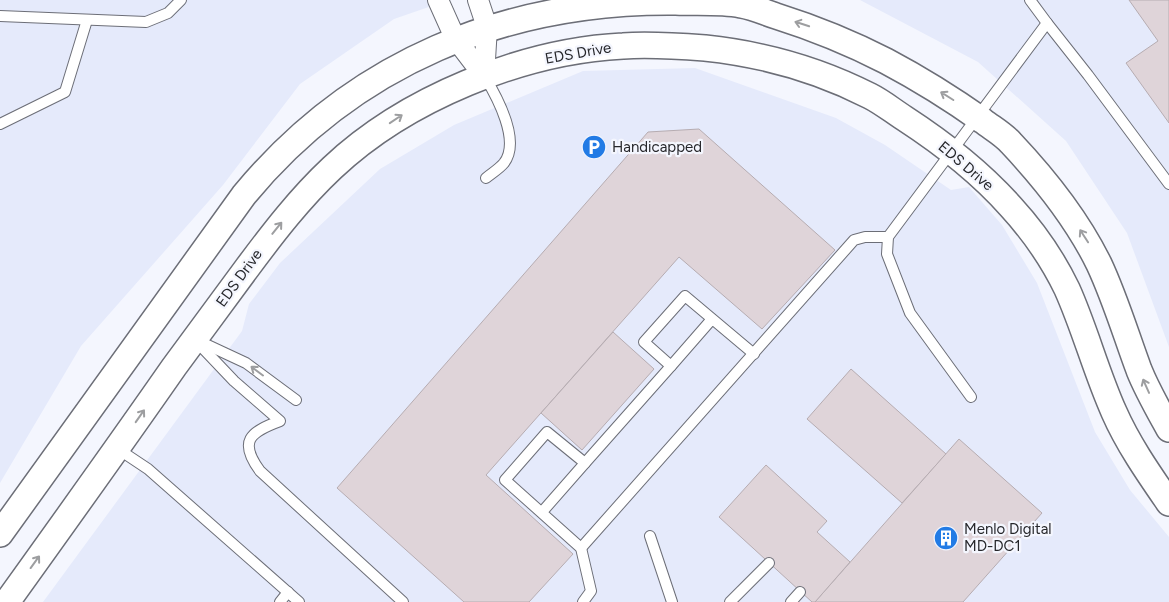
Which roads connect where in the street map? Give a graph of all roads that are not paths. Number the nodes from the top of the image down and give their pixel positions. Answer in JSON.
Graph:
{"nodes":[{"id":1,"x":180,"y":0,"type":"edge"},
{"id":2,"x":438,"y":0,"type":"edge"},
{"id":3,"x":478,"y":0,"type":"edge"},
{"id":4,"x":1030,"y":0,"type":"edge"},
{"id":5,"x":667,"y":1,"type":"edge"},
{"id":6,"x":0,"y":16,"type":"edge"},
{"id":7,"x":87,"y":20,"type":"junction"},
{"id":8,"x":1047,"y":23,"type":"junction"},
{"id":9,"x":487,"y":27,"type":"junction"},
{"id":10,"x":455,"y":38,"type":"junction"},
{"id":11,"x":484,"y":76,"type":"junction"},
{"id":12,"x":977,"y":117,"type":"junction"},
{"id":13,"x":0,"y":124,"type":"edge"},
{"id":14,"x":952,"y":151,"type":"junction"},
{"id":15,"x":486,"y":178,"type":"dead end"},
{"id":16,"x":1169,"y":184,"type":"edge"},
{"id":17,"x":888,"y":237,"type":"junction"},
{"id":18,"x":712,"y":319,"type":"junction"},
{"id":19,"x":194,"y":339,"type":"junction"},
{"id":20,"x":754,"y":354,"type":"junction"},
{"id":21,"x":671,"y":366,"type":"junction"},
{"id":22,"x":971,"y":397,"type":"dead end"},
{"id":23,"x":296,"y":400,"type":"dead end"},
{"id":24,"x":1169,"y":427,"type":"edge"},
{"id":25,"x":117,"y":448,"type":"junction"},
{"id":26,"x":585,"y":463,"type":"junction"},
{"id":27,"x":1169,"y":503,"type":"edge"},
{"id":28,"x":542,"y":512,"type":"junction"},
{"id":29,"x":0,"y":534,"type":"edge"},
{"id":30,"x":650,"y":536,"type":"dead end"},
{"id":31,"x":581,"y":548,"type":"junction"},
{"id":32,"x":769,"y":563,"type":"dead end"},
{"id":33,"x":288,"y":592,"type":"junction"},
{"id":34,"x":800,"y":592,"type":"dead end"},
{"id":35,"x":7,"y":602,"type":"edge"},
{"id":36,"x":280,"y":602,"type":"edge"},
{"id":37,"x":299,"y":602,"type":"edge"},
{"id":38,"x":403,"y":602,"type":"edge"},
{"id":39,"x":583,"y":602,"type":"edge"},
{"id":40,"x":672,"y":602,"type":"edge"},
{"id":41,"x":730,"y":602,"type":"edge"},
{"id":42,"x":791,"y":602,"type":"edge"}],
"edges":[{"from":1,"to":7,"type":"lane"},
{"from":2,"to":10,"type":"street"},
{"from":3,"to":9,"type":"street"},
{"from":4,"to":8,"type":"lane"},
{"from":5,"to":9,"type":"street"},
{"from":12,"to":5,"type":"street","one_way":true},
{"from":6,"to":7,"type":"lane"},
{"from":7,"to":13,"type":"lane"},
{"from":8,"to":12,"type":"lane"},
{"from":8,"to":16,"type":"lane"},
{"from":9,"to":10,"type":"street"},
{"from":9,"to":11,"type":"street"},
{"from":10,"to":11,"type":"street"},
{"from":10,"to":29,"type":"street"},
{"from":11,"to":14,"type":"street","name":"EDS Drive"},
{"from":11,"to":15,"type":"lane"},
{"from":19,"to":11,"type":"street","name":"EDS Drive","one_way":true},
{"from":12,"to":14,"type":"lane"},
{"from":24,"to":12,"type":"street","one_way":true},
{"from":14,"to":17,"type":"lane"},
{"from":14,"to":27,"type":"street","name":"EDS Drive"},
{"from":17,"to":20,"type":"lane"},
{"from":17,"to":22,"type":"lane"},
{"from":18,"to":20,"type":"lane"},
{"from":18,"to":21,"type":"lane"},
{"from":18,"to":21,"type":"lane"},
{"from":23,"to":19,"type":"lane","one_way":true},
{"from":25,"to":19,"type":"street","name":"EDS Drive","one_way":true},
{"from":19,"to":38,"type":"lane"},
{"from":20,"to":31,"type":"lane"},
{"from":21,"to":26,"type":"lane"},
{"from":25,"to":33,"type":"lane"},
{"from":35,"to":25,"type":"street","name":"EDS Drive","one_way":true},
{"from":26,"to":28,"type":"lane"},
{"from":26,"to":28,"type":"lane"},
{"from":28,"to":31,"type":"lane"},
{"from":30,"to":40,"type":"lane"},
{"from":31,"to":39,"type":"lane"},
{"from":32,"to":41,"type":"lane"},
{"from":33,"to":36,"type":"lane"},
{"from":33,"to":37,"type":"lane"},
{"from":34,"to":42,"type":"lane"}]}
